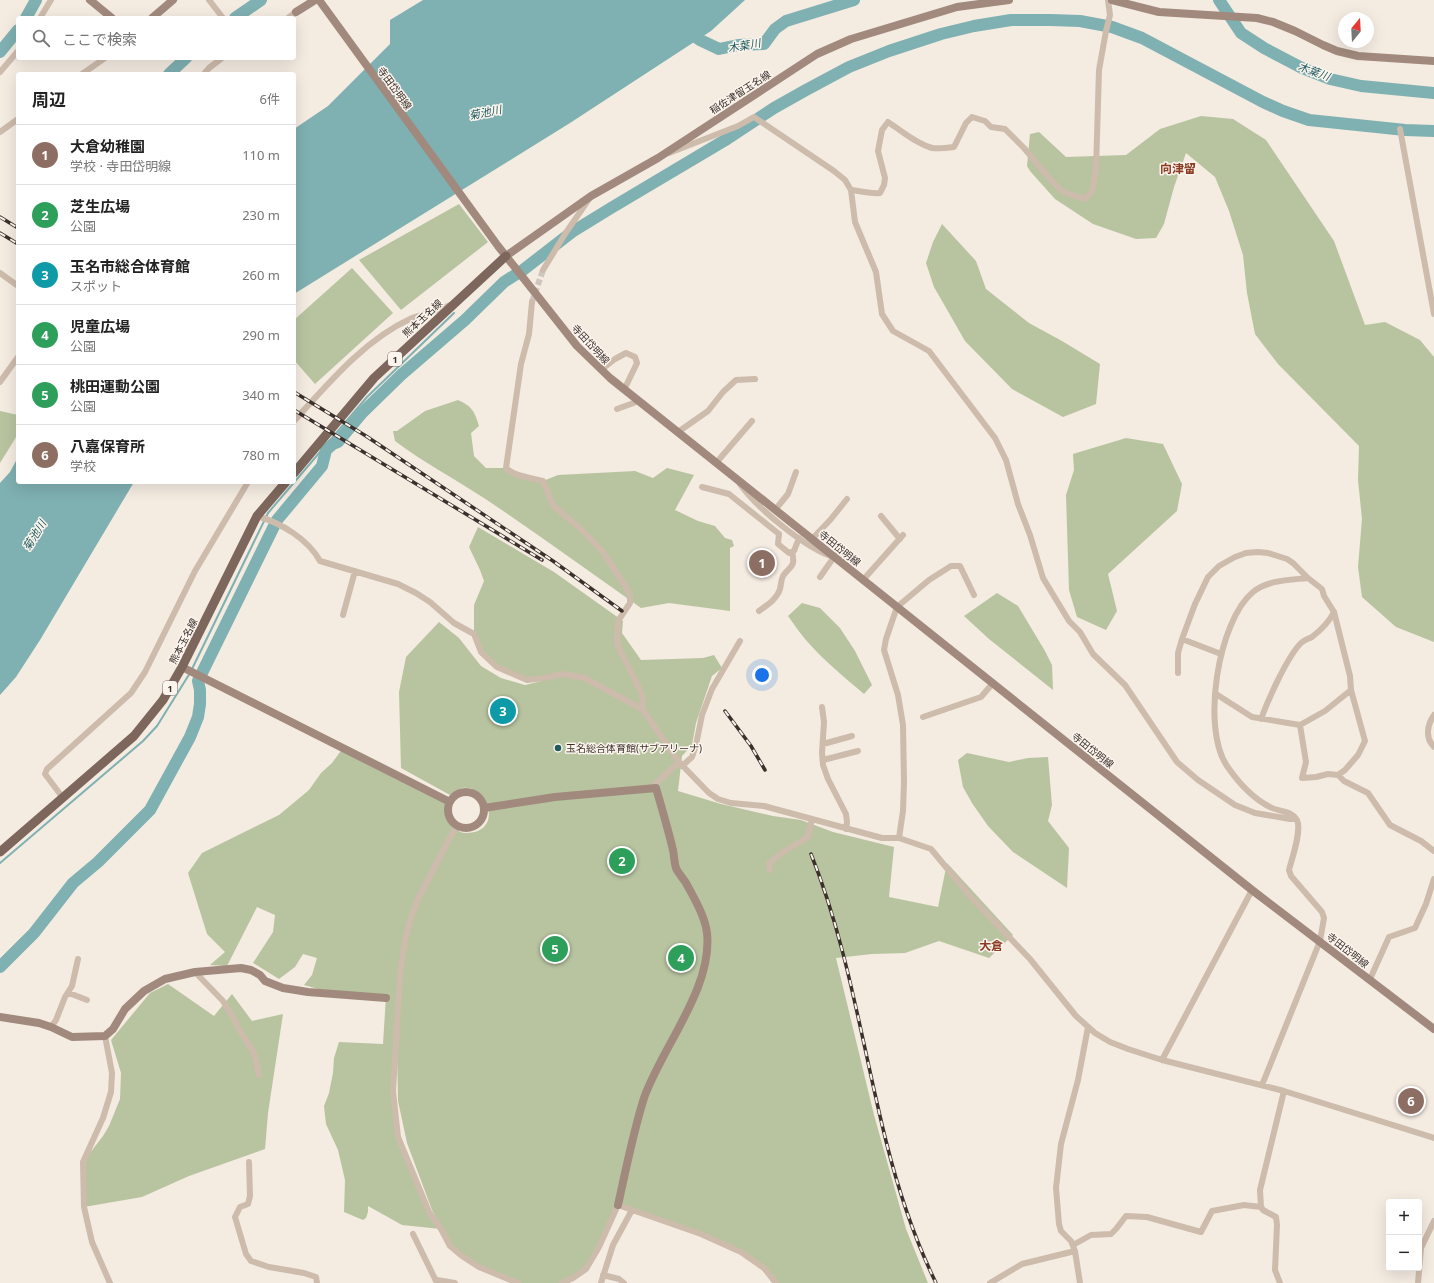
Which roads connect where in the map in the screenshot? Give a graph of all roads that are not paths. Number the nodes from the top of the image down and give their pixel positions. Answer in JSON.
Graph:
{"nodes":[{"id":1,"x":51,"y":0,"type":"edge"},
{"id":2,"x":90,"y":0,"type":"edge"},
{"id":3,"x":173,"y":0,"type":"edge"},
{"id":4,"x":209,"y":0,"type":"edge"},
{"id":5,"x":315,"y":0,"type":"edge"},
{"id":6,"x":1009,"y":0,"type":"edge"},
{"id":7,"x":1108,"y":0,"type":"edge"},
{"id":8,"x":1112,"y":0,"type":"edge"},
{"id":9,"x":321,"y":3,"type":"edge"},
{"id":10,"x":296,"y":12,"type":"joint"},
{"id":11,"x":41,"y":16,"type":"edge"},
{"id":12,"x":110,"y":16,"type":"edge"},
{"id":13,"x":154,"y":16,"type":"edge"},
{"id":14,"x":220,"y":16,"type":"edge"},
{"id":15,"x":291,"y":16,"type":"edge"},
{"id":16,"x":16,"y":53,"type":"edge"},
{"id":17,"x":102,"y":60,"type":"edge"},
{"id":18,"x":219,"y":60,"type":"edge"},
{"id":19,"x":1434,"y":61,"type":"edge"},
{"id":20,"x":0,"y":72,"type":"edge"},
{"id":21,"x":85,"y":72,"type":"edge"},
{"id":22,"x":206,"y":72,"type":"edge"},
{"id":23,"x":16,"y":120,"type":"edge"},
{"id":24,"x":1400,"y":129,"type":"dead end"},
{"id":25,"x":0,"y":132,"type":"edge"},
{"id":26,"x":658,"y":158,"type":"junction"},
{"id":27,"x":851,"y":190,"type":"junction"},
{"id":28,"x":591,"y":196,"type":"junction"},
{"id":29,"x":506,"y":256,"type":"junction"},
{"id":30,"x":543,"y":270,"type":"tunnel mouth"},
{"id":31,"x":0,"y":273,"type":"edge"},
{"id":32,"x":16,"y":285,"type":"edge"},
{"id":33,"x":455,"y":302,"type":"junction"},
{"id":34,"x":532,"y":302,"type":"tunnel mouth"},
{"id":35,"x":1434,"y":314,"type":"edge"},
{"id":36,"x":16,"y":360,"type":"edge"},
{"id":37,"x":601,"y":370,"type":"junction"},
{"id":38,"x":755,"y":379,"type":"dead end"},
{"id":39,"x":0,"y":382,"type":"edge"},
{"id":40,"x":624,"y":390,"type":"junction"},
{"id":41,"x":639,"y":401,"type":"junction"},
{"id":42,"x":617,"y":409,"type":"dead end"},
{"id":43,"x":296,"y":419,"type":"edge"},
{"id":44,"x":752,"y":421,"type":"dead end"},
{"id":45,"x":678,"y":432,"type":"junction"},
{"id":46,"x":716,"y":463,"type":"junction"},
{"id":47,"x":296,"y":471,"type":"edge"},
{"id":48,"x":796,"y":472,"type":"dead end"},
{"id":49,"x":737,"y":479,"type":"junction"},
{"id":50,"x":247,"y":484,"type":"edge"},
{"id":51,"x":284,"y":484,"type":"edge"},
{"id":52,"x":702,"y":487,"type":"dead end"},
{"id":53,"x":847,"y":499,"type":"dead end"},
{"id":54,"x":775,"y":510,"type":"junction"},
{"id":55,"x":260,"y":516,"type":"junction"},
{"id":56,"x":881,"y":516,"type":"dead end"},
{"id":57,"x":788,"y":530,"type":"junction"},
{"id":58,"x":779,"y":534,"type":"junction"},
{"id":59,"x":799,"y":538,"type":"junction"},
{"id":60,"x":812,"y":539,"type":"junction"},
{"id":61,"x":792,"y":552,"type":"junction"},
{"id":62,"x":834,"y":557,"type":"junction"},
{"id":63,"x":355,"y":571,"type":"junction"},
{"id":64,"x":820,"y":577,"type":"dead end"},
{"id":65,"x":1308,"y":578,"type":"junction"},
{"id":66,"x":863,"y":580,"type":"junction"},
{"id":67,"x":974,"y":594,"type":"dead end"},
{"id":68,"x":897,"y":607,"type":"junction"},
{"id":69,"x":759,"y":611,"type":"dead end"},
{"id":70,"x":1334,"y":612,"type":"junction"},
{"id":71,"x":343,"y":615,"type":"dead end"},
{"id":72,"x":1182,"y":639,"type":"junction"},
{"id":73,"x":740,"y":641,"type":"dead end"},
{"id":74,"x":1221,"y":654,"type":"junction"},
{"id":75,"x":188,"y":669,"type":"junction"},
{"id":76,"x":1178,"y":673,"type":"dead end"},
{"id":77,"x":993,"y":683,"type":"junction"},
{"id":78,"x":1351,"y":690,"type":"junction"},
{"id":79,"x":1216,"y":694,"type":"junction"},
{"id":80,"x":822,"y":708,"type":"dead end"},
{"id":81,"x":643,"y":710,"type":"junction"},
{"id":82,"x":1434,"y":715,"type":"edge"},
{"id":83,"x":923,"y":717,"type":"dead end"},
{"id":84,"x":1261,"y":719,"type":"junction"},
{"id":85,"x":1300,"y":725,"type":"junction"},
{"id":86,"x":852,"y":736,"type":"dead end"},
{"id":87,"x":823,"y":744,"type":"junction"},
{"id":88,"x":1434,"y":747,"type":"edge"},
{"id":89,"x":858,"y":752,"type":"dead end"},
{"id":90,"x":822,"y":760,"type":"junction"},
{"id":91,"x":680,"y":764,"type":"junction"},
{"id":92,"x":1338,"y":775,"type":"junction"},
{"id":93,"x":656,"y":788,"type":"junction"},
{"id":94,"x":63,"y":798,"type":"junction"},
{"id":95,"x":450,"y":802,"type":"junction"},
{"id":96,"x":484,"y":808,"type":"junction"},
{"id":97,"x":812,"y":819,"type":"junction"},
{"id":98,"x":1296,"y":819,"type":"junction"},
{"id":99,"x":456,"y":826,"type":"junction"},
{"id":100,"x":846,"y":829,"type":"junction"},
{"id":101,"x":899,"y":838,"type":"junction"},
{"id":102,"x":1434,"y":851,"type":"edge"},
{"id":103,"x":0,"y":852,"type":"edge"},
{"id":104,"x":770,"y":870,"type":"dead end"},
{"id":105,"x":1434,"y":879,"type":"edge"},
{"id":106,"x":1252,"y":890,"type":"junction"},
{"id":107,"x":1426,"y":904,"type":"junction"},
{"id":108,"x":1434,"y":905,"type":"edge"},
{"id":109,"x":1320,"y":941,"type":"junction"},
{"id":110,"x":78,"y":959,"type":"dead end"},
{"id":111,"x":195,"y":972,"type":"junction"},
{"id":112,"x":1370,"y":979,"type":"junction"},
{"id":113,"x":69,"y":992,"type":"junction"},
{"id":114,"x":386,"y":998,"type":"dead end"},
{"id":115,"x":86,"y":1000,"type":"dead end"},
{"id":116,"x":0,"y":1016,"type":"edge"},
{"id":117,"x":51,"y":1027,"type":"junction"},
{"id":118,"x":1088,"y":1027,"type":"junction"},
{"id":119,"x":1434,"y":1029,"type":"edge"},
{"id":120,"x":105,"y":1036,"type":"junction"},
{"id":121,"x":1162,"y":1060,"type":"junction"},
{"id":122,"x":259,"y":1075,"type":"dead end"},
{"id":123,"x":1262,"y":1085,"type":"junction"},
{"id":124,"x":1284,"y":1091,"type":"junction"},
{"id":125,"x":1434,"y":1138,"type":"edge"},
{"id":126,"x":249,"y":1162,"type":"dead end"},
{"id":127,"x":618,"y":1205,"type":"junction"},
{"id":128,"x":1261,"y":1208,"type":"junction"},
{"id":129,"x":632,"y":1210,"type":"junction"},
{"id":130,"x":1434,"y":1221,"type":"edge"},
{"id":131,"x":413,"y":1234,"type":"dead end"},
{"id":132,"x":1074,"y":1248,"type":"junction"},
{"id":133,"x":603,"y":1274,"type":"junction"},
{"id":134,"x":437,"y":1281,"type":"edge"},
{"id":135,"x":110,"y":1283,"type":"edge"},
{"id":136,"x":317,"y":1283,"type":"edge"},
{"id":137,"x":455,"y":1283,"type":"edge"},
{"id":138,"x":518,"y":1283,"type":"edge"},
{"id":139,"x":562,"y":1283,"type":"edge"},
{"id":140,"x":601,"y":1283,"type":"edge"},
{"id":141,"x":624,"y":1283,"type":"edge"},
{"id":142,"x":776,"y":1283,"type":"edge"},
{"id":143,"x":990,"y":1283,"type":"edge"},
{"id":144,"x":1080,"y":1283,"type":"edge"},
{"id":145,"x":1280,"y":1283,"type":"edge"},
{"id":146,"x":1418,"y":1283,"type":"edge"}],
"edges":[{"from":1,"to":11,"type":"street"},
{"from":2,"to":12,"type":"main road"},
{"from":3,"to":13,"type":"main road"},
{"from":4,"to":14,"type":"street"},
{"from":5,"to":10,"type":"main road"},
{"from":6,"to":26,"type":"main road","name":"稲佐津留玉名線"},
{"from":7,"to":27,"type":"street"},
{"from":8,"to":19,"type":"main road"},
{"from":9,"to":29,"type":"main road","name":"寺田岱明線"},
{"from":10,"to":15,"type":"street"},
{"from":16,"to":20,"type":"street"},
{"from":17,"to":21,"type":"street"},
{"from":18,"to":22,"type":"street"},
{"from":23,"to":25,"type":"street"},
{"from":24,"to":35,"type":"street"},
{"from":26,"to":27,"type":"street"},
{"from":26,"to":28,"type":"main road","name":"稲佐津留玉名線"},
{"from":27,"to":98,"type":"street"},
{"from":28,"to":29,"type":"main road","name":"稲佐津留玉名線"},
{"from":28,"to":30,"type":"street"},
{"from":29,"to":33,"type":"main road","name":"熊本玉名線","number":"1"},
{"from":29,"to":37,"type":"main road","name":"寺田岱明線"},
{"from":31,"to":32,"type":"street"},
{"from":33,"to":43,"type":"street"},
{"from":33,"to":47,"type":"main road","name":"熊本玉名線","number":"1"},
{"from":34,"to":81,"type":"street"},
{"from":36,"to":39,"type":"street"},
{"from":37,"to":40,"type":"main road","name":"寺田岱明線"},
{"from":37,"to":40,"type":"street"},
{"from":38,"to":45,"type":"street"},
{"from":40,"to":41,"type":"main road","name":"寺田岱明線"},
{"from":41,"to":42,"type":"street"},
{"from":41,"to":45,"type":"main road","name":"寺田岱明線"},
{"from":44,"to":46,"type":"street"},
{"from":45,"to":46,"type":"main road","name":"寺田岱明線"},
{"from":46,"to":49,"type":"main road","name":"寺田岱明線"},
{"from":48,"to":54,"type":"street"},
{"from":49,"to":54,"type":"main road","name":"寺田岱明線"},
{"from":49,"to":57,"type":"street"},
{"from":50,"to":94,"type":"street"},
{"from":51,"to":55,"type":"main road","name":"熊本玉名線","number":"1"},
{"from":52,"to":58,"type":"street"},
{"from":53,"to":60,"type":"street"},
{"from":54,"to":60,"type":"main road","name":"寺田岱明線"},
{"from":55,"to":63,"type":"street"},
{"from":55,"to":75,"type":"main road","name":"熊本玉名線","number":"1"},
{"from":56,"to":66,"type":"street"},
{"from":57,"to":58,"type":"street"},
{"from":57,"to":59,"type":"street"},
{"from":58,"to":61,"type":"street"},
{"from":59,"to":61,"type":"street"},
{"from":59,"to":62,"type":"street"},
{"from":60,"to":62,"type":"main road","name":"寺田岱明線"},
{"from":61,"to":69,"type":"street"},
{"from":62,"to":64,"type":"street"},
{"from":62,"to":66,"type":"main road","name":"寺田岱明線"},
{"from":63,"to":71,"type":"street"},
{"from":63,"to":81,"type":"street"},
{"from":65,"to":70,"type":"street"},
{"from":65,"to":72,"type":"street"},
{"from":65,"to":74,"type":"street"},
{"from":66,"to":68,"type":"main road","name":"寺田岱明線"},
{"from":67,"to":68,"type":"street"},
{"from":68,"to":77,"type":"main road","name":"寺田岱明線"},
{"from":68,"to":101,"type":"street"},
{"from":70,"to":78,"type":"street"},
{"from":70,"to":84,"type":"street"},
{"from":72,"to":74,"type":"street"},
{"from":72,"to":76,"type":"street"},
{"from":73,"to":91,"type":"street"},
{"from":74,"to":79,"type":"street"},
{"from":75,"to":94,"type":"main road","name":"熊本玉名線","number":"1"},
{"from":75,"to":95,"type":"main road"},
{"from":77,"to":83,"type":"street"},
{"from":77,"to":106,"type":"main road","name":"寺田岱明線"},
{"from":78,"to":85,"type":"street"},
{"from":78,"to":92,"type":"street"},
{"from":79,"to":84,"type":"street"},
{"from":79,"to":98,"type":"street"},
{"from":80,"to":87,"type":"street"},
{"from":81,"to":91,"type":"street"},
{"from":82,"to":88,"type":"street"},
{"from":84,"to":85,"type":"street"},
{"from":85,"to":92,"type":"street"},
{"from":86,"to":87,"type":"street"},
{"from":87,"to":90,"type":"street"},
{"from":89,"to":90,"type":"street"},
{"from":90,"to":100,"type":"street"},
{"from":91,"to":93,"type":"street"},
{"from":91,"to":97,"type":"street"},
{"from":92,"to":102,"type":"street"},
{"from":93,"to":96,"type":"main road"},
{"from":93,"to":127,"type":"main road"},
{"from":94,"to":103,"type":"main road","name":"熊本玉名線","number":"1"},
{"from":95,"to":96,"type":"main road"},
{"from":95,"to":99,"type":"main road"},
{"from":96,"to":99,"type":"main road"},
{"from":97,"to":100,"type":"street"},
{"from":97,"to":104,"type":"street"},
{"from":98,"to":109,"type":"street"},
{"from":99,"to":138,"type":"street"},
{"from":100,"to":101,"type":"street"},
{"from":101,"to":118,"type":"street"},
{"from":105,"to":107,"type":"street"},
{"from":106,"to":109,"type":"main road","name":"寺田岱明線"},
{"from":106,"to":121,"type":"street"},
{"from":107,"to":108,"type":"street"},
{"from":107,"to":112,"type":"street"},
{"from":109,"to":112,"type":"main road","name":"寺田岱明線"},
{"from":109,"to":123,"type":"street"},
{"from":110,"to":113,"type":"street"},
{"from":111,"to":114,"type":"main road"},
{"from":111,"to":120,"type":"main road"},
{"from":111,"to":122,"type":"street"},
{"from":112,"to":119,"type":"main road","name":"寺田岱明線"},
{"from":113,"to":115,"type":"street"},
{"from":113,"to":117,"type":"street"},
{"from":116,"to":117,"type":"main road"},
{"from":117,"to":120,"type":"main road"},
{"from":118,"to":121,"type":"street"},
{"from":118,"to":132,"type":"street"},
{"from":120,"to":135,"type":"street"},
{"from":121,"to":123,"type":"street"},
{"from":123,"to":124,"type":"street"},
{"from":124,"to":125,"type":"street"},
{"from":124,"to":128,"type":"street"},
{"from":126,"to":136,"type":"street"},
{"from":127,"to":129,"type":"street"},
{"from":127,"to":139,"type":"street"},
{"from":128,"to":132,"type":"street"},
{"from":128,"to":145,"type":"street"},
{"from":129,"to":133,"type":"street"},
{"from":129,"to":142,"type":"street"},
{"from":130,"to":146,"type":"street"},
{"from":131,"to":134,"type":"street"},
{"from":132,"to":143,"type":"street"},
{"from":132,"to":144,"type":"street"},
{"from":133,"to":140,"type":"street"},
{"from":133,"to":141,"type":"street"},
{"from":134,"to":137,"type":"street"}]}
